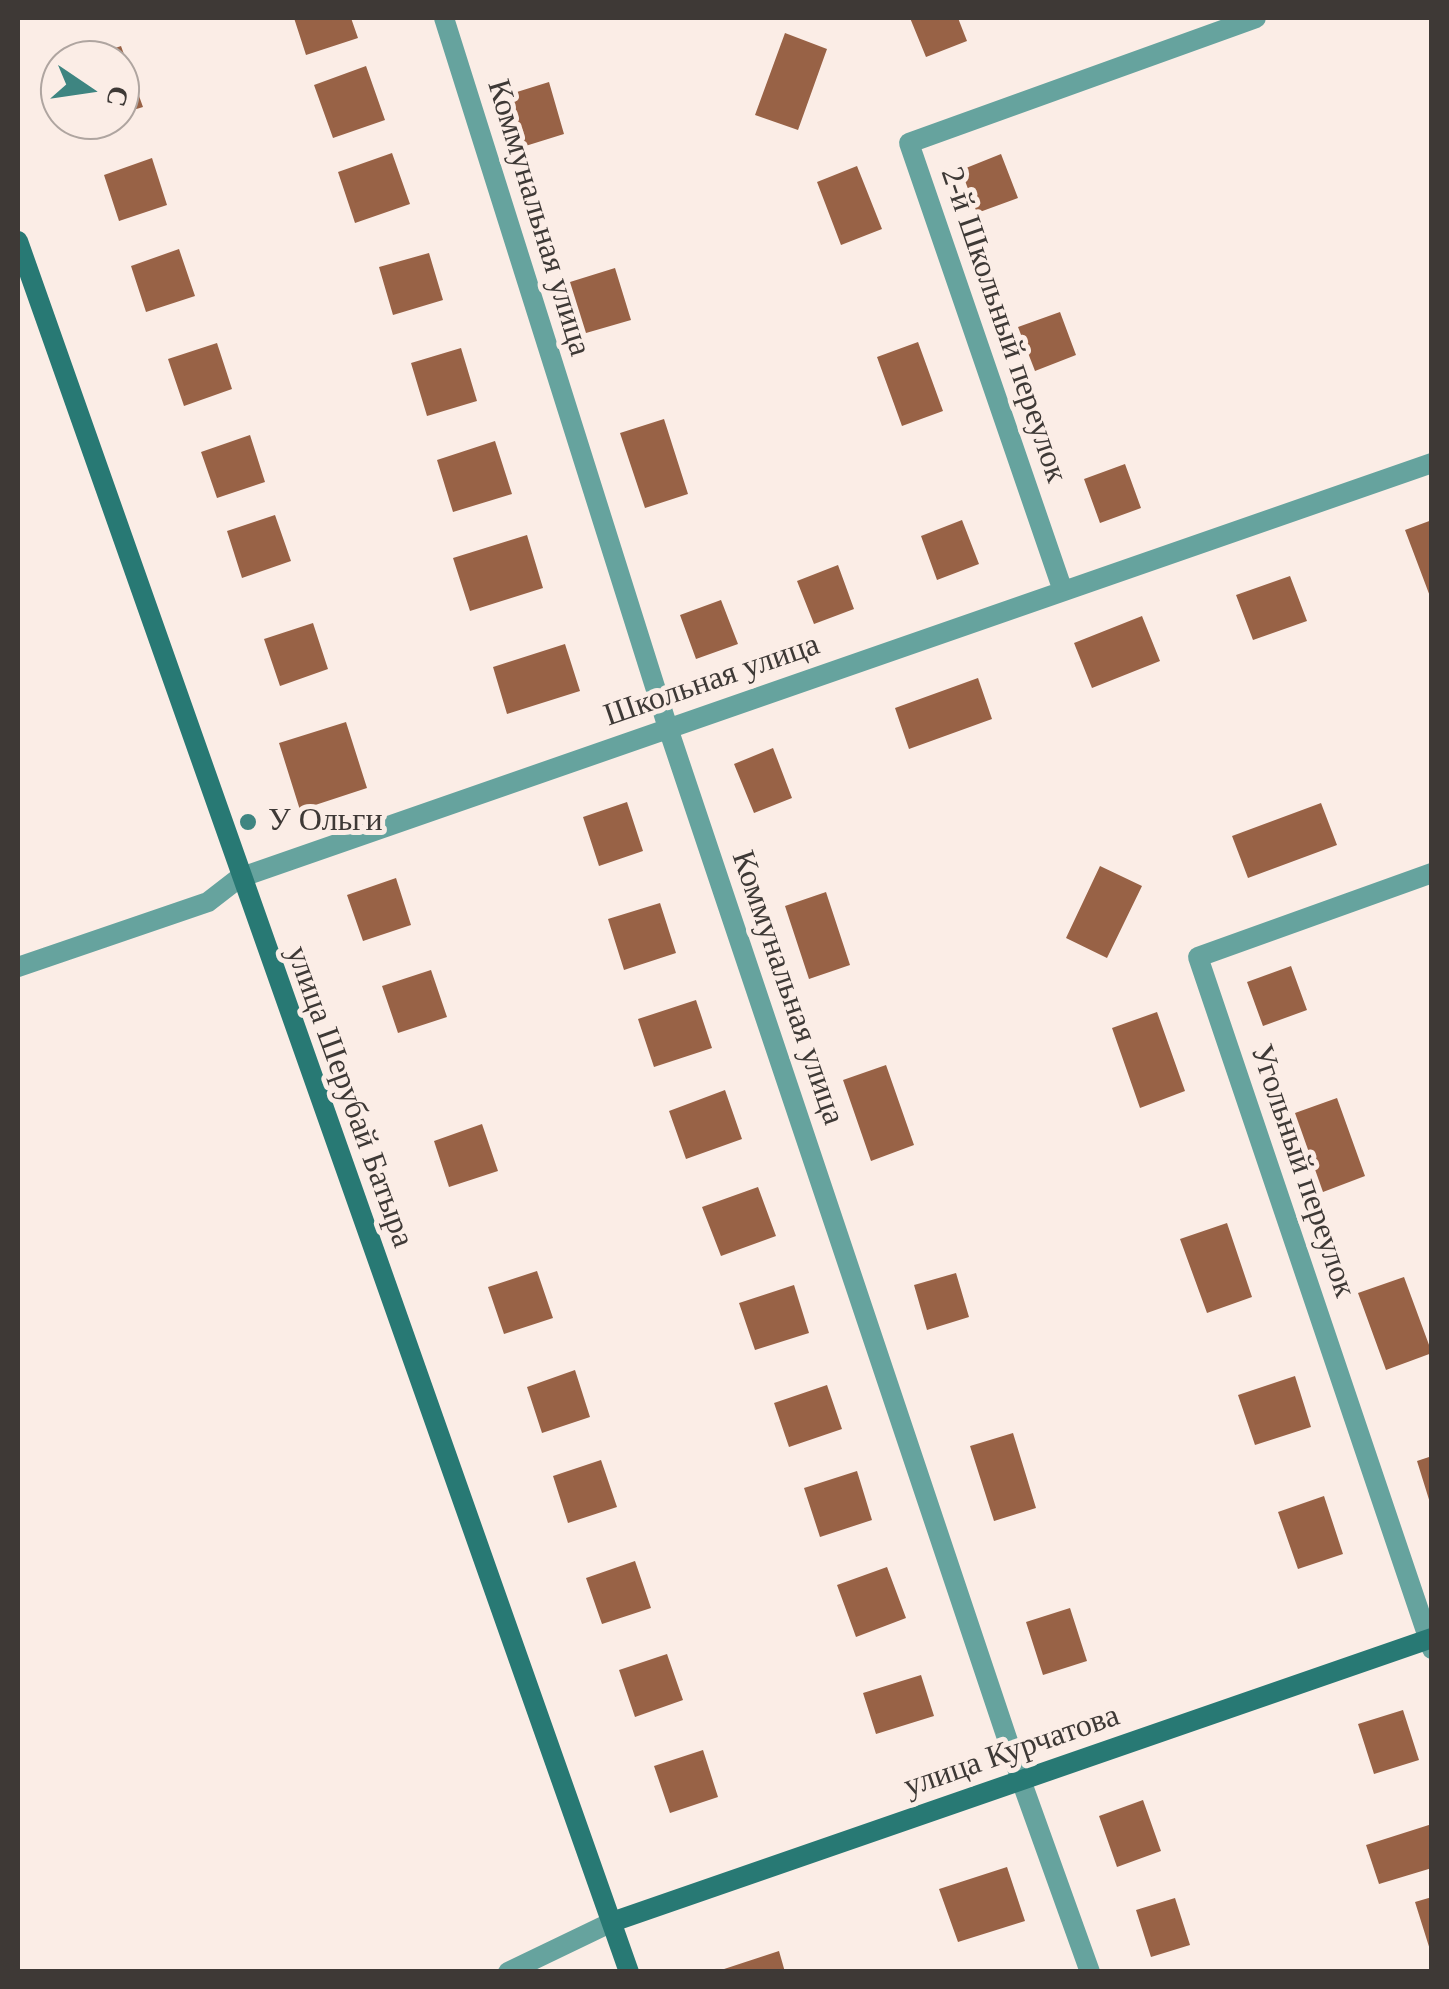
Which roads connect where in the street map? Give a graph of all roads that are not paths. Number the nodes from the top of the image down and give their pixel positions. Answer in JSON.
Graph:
{"nodes":[{"id":1,"x":444,"y":18,"type":"edge"},
{"id":2,"x":1256,"y":18,"type":"edge"},
{"id":3,"x":18,"y":241,"type":"edge"},
{"id":4,"x":1432,"y":464,"type":"edge"},
{"id":5,"x":1063,"y":592,"type":"junction"},
{"id":6,"x":668,"y":728,"type":"junction"},
{"id":7,"x":1432,"y":873,"type":"edge"},
{"id":8,"x":239,"y":878,"type":"junction"},
{"id":9,"x":18,"y":967,"type":"edge"},
{"id":10,"x":1430,"y":1642,"type":"edge"},
{"id":11,"x":1021,"y":1780,"type":"junction"},
{"id":12,"x":612,"y":1922,"type":"junction"},
{"id":13,"x":508,"y":1972,"type":"edge"},
{"id":14,"x":629,"y":1972,"type":"edge"},
{"id":15,"x":1090,"y":1972,"type":"edge"}],
"edges":[{"from":1,"to":6,"type":"street","name":"Коммунальная улица"},
{"from":2,"to":5,"type":"street","name":"2-й Школьный переулок"},
{"from":3,"to":8,"type":"street","name":"улица Шерубай Батыра"},
{"from":4,"to":5,"type":"street","name":"Школьная улица"},
{"from":5,"to":6,"type":"street","name":"Школьная улица"},
{"from":6,"to":8,"type":"street","name":"Школьная улица"},
{"from":6,"to":11,"type":"street","name":"Коммунальная улица"},
{"from":7,"to":10,"type":"street","name":"Угольный переулок"},
{"from":8,"to":9,"type":"street","name":"Школьная улица"},
{"from":8,"to":12,"type":"street","name":"улица Шерубай Батыра"},
{"from":10,"to":11,"type":"street","name":"улица Курчатова"},
{"from":11,"to":12,"type":"street","name":"улица Курчатова"},
{"from":11,"to":15,"type":"street","name":"Коммунальная улица"},
{"from":12,"to":13,"type":"street"},
{"from":12,"to":14,"type":"street","name":"улица Шерубай Батыра"}]}
